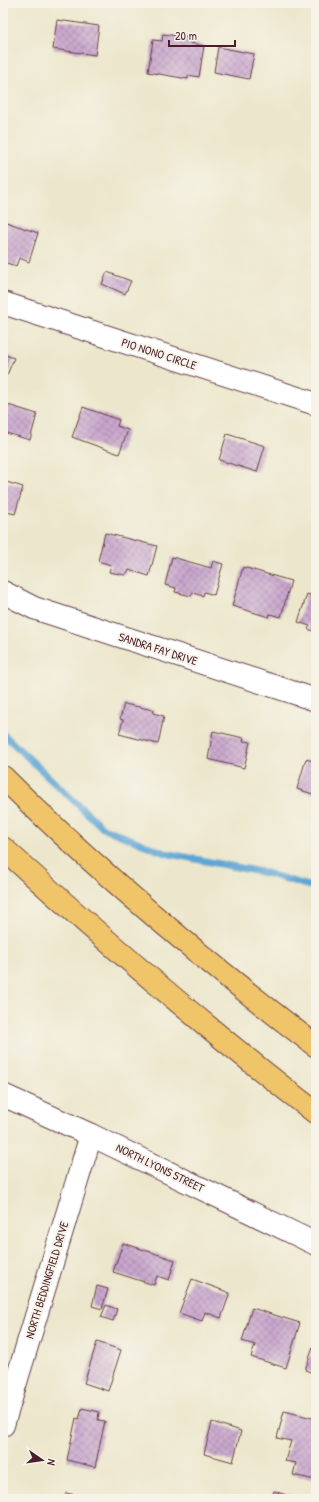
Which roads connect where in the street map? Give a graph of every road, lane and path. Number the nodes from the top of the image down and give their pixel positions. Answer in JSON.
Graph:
{"nodes":[{"id":1,"x":3,"y":302,"type":"edge"},
{"id":2,"x":316,"y":404,"type":"edge"},
{"id":3,"x":3,"y":592,"type":"edge"},
{"id":4,"x":316,"y":700,"type":"edge"},
{"id":5,"x":3,"y":777,"type":"edge"},
{"id":6,"x":3,"y":848,"type":"edge"},
{"id":7,"x":316,"y":1046,"type":"edge"},
{"id":8,"x":3,"y":1095,"type":"edge"},
{"id":9,"x":316,"y":1113,"type":"edge"},
{"id":10,"x":91,"y":1135,"type":"junction"},
{"id":11,"x":316,"y":1244,"type":"edge"},
{"id":12,"x":3,"y":1425,"type":"edge"}],
"edges":[{"from":1,"to":2,"type":"street","name":"PIO NONO CIRCLE"},
{"from":3,"to":4,"type":"street","name":"SANDRA FAY DRIVE"},
{"from":5,"to":7,"type":"highway"},
{"from":6,"to":9,"type":"highway"},
{"from":8,"to":10,"type":"street","name":"NORTH LYONS STREET"},
{"from":10,"to":11,"type":"street","name":"NORTH LYONS STREET"},
{"from":10,"to":12,"type":"street","name":"NORTH BEDDINGFIELD DRIVE"}]}
